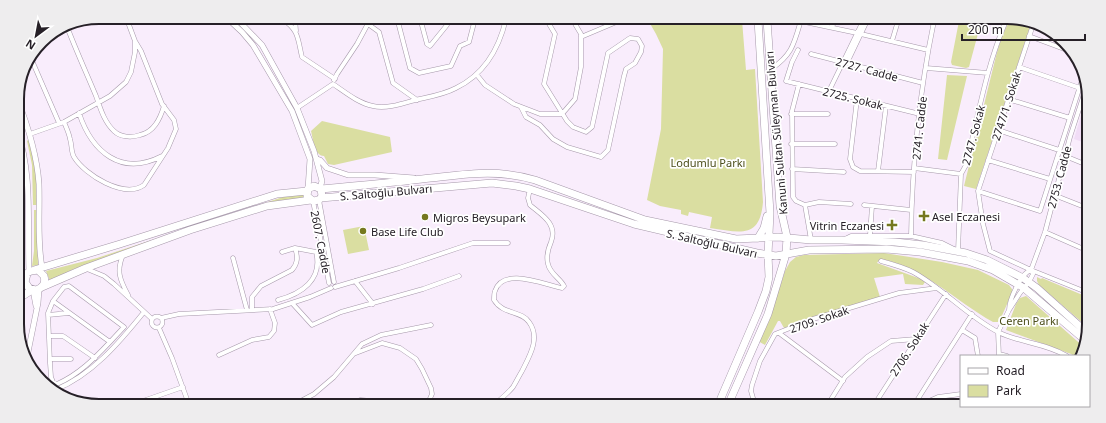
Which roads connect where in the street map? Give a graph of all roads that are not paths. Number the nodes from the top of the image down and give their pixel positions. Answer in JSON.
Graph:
{"nodes":[{"id":1,"x":129,"y":24,"type":"edge"},
{"id":2,"x":233,"y":24,"type":"edge"},
{"id":3,"x":242,"y":24,"type":"edge"},
{"id":4,"x":291,"y":24,"type":"edge"},
{"id":5,"x":294,"y":24,"type":"edge"},
{"id":6,"x":368,"y":24,"type":"joint"},
{"id":7,"x":399,"y":24,"type":"edge"},
{"id":8,"x":422,"y":24,"type":"edge"},
{"id":9,"x":447,"y":24,"type":"edge"},
{"id":10,"x":474,"y":24,"type":"edge"},
{"id":11,"x":504,"y":24,"type":"edge"},
{"id":12,"x":549,"y":24,"type":"edge"},
{"id":13,"x":575,"y":24,"type":"edge"},
{"id":14,"x":612,"y":24,"type":"edge"},
{"id":15,"x":758,"y":24,"type":"edge"},
{"id":16,"x":767,"y":24,"type":"edge"},
{"id":17,"x":800,"y":24,"type":"edge"},
{"id":18,"x":819,"y":24,"type":"edge"},
{"id":19,"x":833,"y":24,"type":"edge"},
{"id":20,"x":862,"y":24,"type":"edge"},
{"id":21,"x":865,"y":24,"type":"edge"},
{"id":22,"x":897,"y":24,"type":"edge"},
{"id":23,"x":933,"y":24,"type":"edge"},
{"id":24,"x":1005,"y":24,"type":"edge"},
{"id":25,"x":832,"y":27,"type":"junction"},
{"id":26,"x":1032,"y":29,"type":"edge"},
{"id":27,"x":69,"y":31,"type":"edge"},
{"id":28,"x":296,"y":32,"type":"junction"},
{"id":29,"x":859,"y":33,"type":"junction"},
{"id":30,"x":1030,"y":36,"type":"junction"},
{"id":31,"x":581,"y":37,"type":"junction"},
{"id":32,"x":135,"y":41,"type":"junction"},
{"id":33,"x":892,"y":41,"type":"junction"},
{"id":34,"x":1062,"y":48,"type":"edge"},
{"id":35,"x":798,"y":50,"type":"dead end"},
{"id":36,"x":928,"y":50,"type":"junction"},
{"id":37,"x":811,"y":54,"type":"dead end"},
{"id":38,"x":33,"y":63,"type":"edge"},
{"id":39,"x":845,"y":63,"type":"junction"},
{"id":40,"x":1019,"y":67,"type":"junction"},
{"id":41,"x":926,"y":68,"type":"junction"},
{"id":42,"x":770,"y":69,"type":"junction"},
{"id":43,"x":988,"y":73,"type":"junction"},
{"id":44,"x":477,"y":75,"type":"junction"},
{"id":45,"x":335,"y":79,"type":"junction"},
{"id":46,"x":923,"y":83,"type":"junction"},
{"id":47,"x":333,"y":84,"type":"junction"},
{"id":48,"x":799,"y":84,"type":"junction"},
{"id":49,"x":1080,"y":88,"type":"joint"},
{"id":50,"x":829,"y":92,"type":"junction"},
{"id":51,"x":857,"y":99,"type":"junction"},
{"id":52,"x":1008,"y":99,"type":"junction"},
{"id":53,"x":417,"y":100,"type":"junction"},
{"id":54,"x":1082,"y":100,"type":"edge"},
{"id":55,"x":98,"y":103,"type":"junction"},
{"id":56,"x":164,"y":106,"type":"junction"},
{"id":57,"x":886,"y":106,"type":"junction"},
{"id":58,"x":521,"y":107,"type":"junction"},
{"id":59,"x":295,"y":109,"type":"junction"},
{"id":60,"x":79,"y":113,"type":"junction"},
{"id":61,"x":562,"y":114,"type":"junction"},
{"id":62,"x":792,"y":114,"type":"junction"},
{"id":63,"x":828,"y":114,"type":"dead end"},
{"id":64,"x":920,"y":114,"type":"junction"},
{"id":65,"x":24,"y":117,"type":"edge"},
{"id":66,"x":1070,"y":118,"type":"junction"},
{"id":67,"x":64,"y":122,"type":"junction"},
{"id":68,"x":59,"y":123,"type":"junction"},
{"id":69,"x":998,"y":130,"type":"junction"},
{"id":70,"x":30,"y":134,"type":"junction"},
{"id":71,"x":24,"y":136,"type":"edge"},
{"id":72,"x":791,"y":144,"type":"junction"},
{"id":73,"x":835,"y":144,"type":"dead end"},
{"id":74,"x":1059,"y":150,"type":"junction"},
{"id":75,"x":24,"y":152,"type":"edge"},
{"id":76,"x":162,"y":156,"type":"junction"},
{"id":77,"x":1065,"y":156,"type":"junction"},
{"id":78,"x":317,"y":160,"type":"junction"},
{"id":79,"x":988,"y":160,"type":"junction"},
{"id":80,"x":1082,"y":163,"type":"edge"},
{"id":81,"x":792,"y":169,"type":"junction"},
{"id":82,"x":914,"y":170,"type":"junction"},
{"id":83,"x":878,"y":171,"type":"junction"},
{"id":84,"x":844,"y":172,"type":"dead end"},
{"id":85,"x":961,"y":174,"type":"junction"},
{"id":86,"x":423,"y":179,"type":"junction"},
{"id":87,"x":1050,"y":179,"type":"junction"},
{"id":88,"x":321,"y":189,"type":"junction"},
{"id":89,"x":530,"y":189,"type":"junction"},
{"id":90,"x":308,"y":190,"type":"junction"},
{"id":91,"x":978,"y":191,"type":"junction"},
{"id":92,"x":1054,"y":195,"type":"junction"},
{"id":93,"x":316,"y":200,"type":"junction"},
{"id":94,"x":770,"y":204,"type":"junction"},
{"id":95,"x":806,"y":204,"type":"junction"},
{"id":96,"x":851,"y":204,"type":"dead end"},
{"id":97,"x":864,"y":205,"type":"dead end"},
{"id":98,"x":872,"y":206,"type":"junction"},
{"id":99,"x":1082,"y":206,"type":"edge"},
{"id":100,"x":911,"y":210,"type":"junction"},
{"id":101,"x":325,"y":232,"type":"junction"},
{"id":102,"x":1045,"y":232,"type":"junction"},
{"id":103,"x":319,"y":233,"type":"junction"},
{"id":104,"x":870,"y":235,"type":"junction"},
{"id":105,"x":911,"y":236,"type":"junction"},
{"id":106,"x":769,"y":237,"type":"junction"},
{"id":107,"x":758,"y":238,"type":"junction"},
{"id":108,"x":787,"y":238,"type":"junction"},
{"id":109,"x":811,"y":240,"type":"junction"},
{"id":110,"x":842,"y":240,"type":"junction"},
{"id":111,"x":508,"y":243,"type":"dead end"},
{"id":112,"x":295,"y":248,"type":"junction"},
{"id":113,"x":1082,"y":248,"type":"edge"},
{"id":114,"x":958,"y":251,"type":"junction"},
{"id":115,"x":282,"y":252,"type":"dead end"},
{"id":116,"x":124,"y":254,"type":"junction"},
{"id":117,"x":786,"y":254,"type":"junction"},
{"id":118,"x":768,"y":255,"type":"junction"},
{"id":119,"x":233,"y":258,"type":"dead end"},
{"id":120,"x":881,"y":261,"type":"dead end"},
{"id":121,"x":42,"y":267,"type":"junction"},
{"id":122,"x":86,"y":268,"type":"junction"},
{"id":123,"x":1031,"y":270,"type":"junction"},
{"id":124,"x":30,"y":272,"type":"junction"},
{"id":125,"x":24,"y":275,"type":"edge"},
{"id":126,"x":459,"y":276,"type":"dead end"},
{"id":127,"x":355,"y":281,"type":"junction"},
{"id":128,"x":1024,"y":283,"type":"junction"},
{"id":129,"x":332,"y":284,"type":"junction"},
{"id":130,"x":937,"y":288,"type":"junction"},
{"id":131,"x":37,"y":289,"type":"junction"},
{"id":132,"x":1082,"y":290,"type":"edge"},
{"id":133,"x":946,"y":294,"type":"junction"},
{"id":134,"x":24,"y":295,"type":"edge"},
{"id":135,"x":132,"y":300,"type":"junction"},
{"id":136,"x":278,"y":300,"type":"dead end"},
{"id":137,"x":53,"y":301,"type":"junction"},
{"id":138,"x":292,"y":303,"type":"junction"},
{"id":139,"x":373,"y":304,"type":"junction"},
{"id":140,"x":270,"y":309,"type":"junction"},
{"id":141,"x":247,"y":310,"type":"junction"},
{"id":142,"x":252,"y":310,"type":"junction"},
{"id":143,"x":1009,"y":310,"type":"junction"},
{"id":144,"x":144,"y":312,"type":"junction"},
{"id":145,"x":69,"y":313,"type":"junction"},
{"id":146,"x":972,"y":314,"type":"junction"},
{"id":147,"x":48,"y":315,"type":"junction"},
{"id":148,"x":161,"y":318,"type":"junction"},
{"id":149,"x":152,"y":319,"type":"junction"},
{"id":150,"x":431,"y":325,"type":"dead end"},
{"id":151,"x":1082,"y":327,"type":"edge"},
{"id":152,"x":159,"y":328,"type":"junction"},
{"id":153,"x":962,"y":330,"type":"junction"},
{"id":154,"x":779,"y":332,"type":"junction"},
{"id":155,"x":998,"y":332,"type":"junction"},
{"id":156,"x":49,"y":336,"type":"junction"},
{"id":157,"x":1081,"y":336,"type":"edge"},
{"id":158,"x":916,"y":339,"type":"junction"},
{"id":159,"x":110,"y":342,"type":"junction"},
{"id":160,"x":29,"y":349,"type":"edge"},
{"id":161,"x":354,"y":354,"type":"junction"},
{"id":162,"x":219,"y":355,"type":"dead end"},
{"id":163,"x":978,"y":355,"type":"edge"},
{"id":164,"x":999,"y":355,"type":"edge"},
{"id":165,"x":1065,"y":355,"type":"edge"},
{"id":166,"x":95,"y":358,"type":"junction"},
{"id":167,"x":50,"y":359,"type":"junction"},
{"id":168,"x":71,"y":359,"type":"dead end"},
{"id":169,"x":843,"y":381,"type":"junction"},
{"id":170,"x":57,"y":384,"type":"joint"},
{"id":171,"x":60,"y":387,"type":"edge"},
{"id":172,"x":183,"y":387,"type":"junction"},
{"id":173,"x":960,"y":394,"type":"edge"},
{"id":174,"x":149,"y":399,"type":"edge"},
{"id":175,"x":187,"y":399,"type":"edge"},
{"id":176,"x":305,"y":399,"type":"edge"},
{"id":177,"x":430,"y":399,"type":"edge"},
{"id":178,"x":501,"y":399,"type":"edge"},
{"id":179,"x":720,"y":399,"type":"edge"},
{"id":180,"x":731,"y":399,"type":"edge"},
{"id":181,"x":754,"y":399,"type":"edge"},
{"id":182,"x":831,"y":399,"type":"edge"},
{"id":183,"x":878,"y":399,"type":"edge"},
{"id":184,"x":918,"y":399,"type":"edge"},
{"id":185,"x":935,"y":399,"type":"edge"}],
"edges":[{"from":1,"to":32,"type":"street"},
{"from":2,"to":59,"type":"street"},
{"from":3,"to":59,"type":"street"},
{"from":4,"to":28,"type":"street"},
{"from":5,"to":28,"type":"street"},
{"from":6,"to":45,"type":"street"},
{"from":6,"to":53,"type":"street"},
{"from":7,"to":10,"type":"street"},
{"from":8,"to":9,"type":"street"},
{"from":11,"to":44,"type":"street"},
{"from":12,"to":61,"type":"street"},
{"from":13,"to":31,"type":"street"},
{"from":14,"to":31,"type":"street"},
{"from":15,"to":94,"type":"main road","name":"Kanuni Sultan Süleyman Bulvarı"},
{"from":16,"to":42,"type":"main road","name":"Kanuni Sultan Süleyman Bulvarı"},
{"from":17,"to":42,"type":"street"},
{"from":18,"to":25,"type":"street"},
{"from":19,"to":25,"type":"street"},
{"from":20,"to":29,"type":"street"},
{"from":21,"to":29,"type":"street"},
{"from":22,"to":33,"type":"street"},
{"from":23,"to":36,"type":"street","name":"2741. Cadde"},
{"from":24,"to":43,"type":"street","name":"2747. Sokak"},
{"from":25,"to":29,"type":"street"},
{"from":26,"to":30,"type":"street","name":"2747/1. Sokak"},
{"from":27,"to":55,"type":"street"},
{"from":28,"to":45,"type":"street"},
{"from":29,"to":33,"type":"street"},
{"from":29,"to":39,"type":"street"},
{"from":30,"to":34,"type":"street"},
{"from":30,"to":40,"type":"street","name":"2747/1. Sokak"},
{"from":31,"to":61,"type":"street"},
{"from":32,"to":55,"type":"street"},
{"from":32,"to":56,"type":"street"},
{"from":33,"to":36,"type":"street"},
{"from":35,"to":48,"type":"street","name":"2725. Sokak"},
{"from":36,"to":41,"type":"street","name":"2741. Cadde"},
{"from":37,"to":39,"type":"street","name":"2727. Cadde"},
{"from":38,"to":68,"type":"street"},
{"from":39,"to":46,"type":"street","name":"2727. Cadde"},
{"from":39,"to":50,"type":"street"},
{"from":40,"to":49,"type":"street"},
{"from":40,"to":52,"type":"street","name":"2747/1. Sokak"},
{"from":41,"to":43,"type":"street"},
{"from":41,"to":46,"type":"street","name":"2741. Cadde"},
{"from":42,"to":108,"type":"main road","name":"Kanuni Sultan Süleyman Bulvarı"},
{"from":43,"to":85,"type":"street","name":"2747. Sokak"},
{"from":44,"to":53,"type":"street"},
{"from":44,"to":58,"type":"street"},
{"from":45,"to":47,"type":"street"},
{"from":46,"to":64,"type":"street","name":"2741. Cadde"},
{"from":47,"to":53,"type":"street"},
{"from":47,"to":59,"type":"street"},
{"from":48,"to":50,"type":"street","name":"2725. Sokak"},
{"from":48,"to":62,"type":"street"},
{"from":49,"to":66,"type":"street"},
{"from":50,"to":51,"type":"street","name":"2725. Sokak"},
{"from":51,"to":57,"type":"street","name":"2725. Sokak"},
{"from":51,"to":83,"type":"street"},
{"from":52,"to":66,"type":"street"},
{"from":52,"to":69,"type":"street","name":"2747/1. Sokak"},
{"from":54,"to":77,"type":"street","name":"2753. Cadde"},
{"from":55,"to":56,"type":"street"},
{"from":55,"to":60,"type":"street"},
{"from":56,"to":76,"type":"street"},
{"from":57,"to":64,"type":"street","name":"2725. Sokak"},
{"from":57,"to":83,"type":"street"},
{"from":58,"to":61,"type":"street"},
{"from":58,"to":61,"type":"street"},
{"from":59,"to":78,"type":"street"},
{"from":59,"to":90,"type":"street"},
{"from":60,"to":67,"type":"street"},
{"from":60,"to":76,"type":"street"},
{"from":62,"to":63,"type":"street"},
{"from":62,"to":72,"type":"street"},
{"from":64,"to":82,"type":"street","name":"2741. Cadde"},
{"from":65,"to":70,"type":"street"},
{"from":66,"to":74,"type":"street"},
{"from":67,"to":68,"type":"street"},
{"from":67,"to":76,"type":"street"},
{"from":68,"to":70,"type":"street"},
{"from":69,"to":74,"type":"street"},
{"from":69,"to":79,"type":"street","name":"2747/1. Sokak"},
{"from":70,"to":71,"type":"street"},
{"from":70,"to":121,"type":"street"},
{"from":72,"to":73,"type":"street"},
{"from":72,"to":81,"type":"street"},
{"from":74,"to":87,"type":"street"},
{"from":75,"to":124,"type":"street"},
{"from":77,"to":80,"type":"street"},
{"from":77,"to":92,"type":"street","name":"2753. Cadde"},
{"from":78,"to":86,"type":"street"},
{"from":78,"to":88,"type":"street"},
{"from":79,"to":87,"type":"street"},
{"from":79,"to":91,"type":"street","name":"2747/1. Sokak"},
{"from":81,"to":84,"type":"street"},
{"from":81,"to":95,"type":"street"},
{"from":82,"to":83,"type":"street"},
{"from":82,"to":85,"type":"street"},
{"from":82,"to":100,"type":"street","name":"2741. Cadde"},
{"from":85,"to":114,"type":"street","name":"2747. Sokak"},
{"from":86,"to":88,"type":"main road","name":"S. Saltoğlu Bulvarı"},
{"from":86,"to":107,"type":"main road","name":"S. Saltoğlu Bulvarı"},
{"from":87,"to":91,"type":"street"},
{"from":88,"to":90,"type":"main road","name":"S. Saltoğlu Bulvarı"},
{"from":88,"to":93,"type":"main road"},
{"from":89,"to":93,"type":"main road","name":"S. Saltoğlu Bulvarı"},
{"from":89,"to":118,"type":"main road","name":"S. Saltoğlu Bulvarı"},
{"from":89,"to":178,"type":"street"},
{"from":90,"to":93,"type":"main road"},
{"from":90,"to":121,"type":"main road","name":"S. Saltoğlu Bulvarı"},
{"from":91,"to":123,"type":"street"},
{"from":92,"to":99,"type":"street"},
{"from":92,"to":102,"type":"street","name":"2753. Cadde"},
{"from":93,"to":101,"type":"street","name":"2607. Cadde"},
{"from":93,"to":103,"type":"street","name":"2607. Cadde"},
{"from":93,"to":116,"type":"main road","name":"S. Saltoğlu Bulvarı"},
{"from":94,"to":106,"type":"main road","name":"Kanuni Sultan Süleyman Bulvarı"},
{"from":94,"to":107,"type":"main road"},
{"from":95,"to":96,"type":"street"},
{"from":95,"to":109,"type":"street"},
{"from":97,"to":98,"type":"street"},
{"from":98,"to":100,"type":"street"},
{"from":98,"to":104,"type":"street"},
{"from":100,"to":105,"type":"street","name":"2741. Cadde"},
{"from":101,"to":103,"type":"street"},
{"from":101,"to":129,"type":"street","name":"2607. Cadde"},
{"from":102,"to":113,"type":"street"},
{"from":102,"to":123,"type":"street","name":"2753. Cadde"},
{"from":103,"to":129,"type":"street","name":"2607. Cadde"},
{"from":104,"to":105,"type":"street"},
{"from":104,"to":110,"type":"street"},
{"from":105,"to":114,"type":"street"},
{"from":106,"to":107,"type":"main road","name":"S. Saltoğlu Bulvarı"},
{"from":106,"to":108,"type":"main road","name":"S. Saltoğlu Bulvarı"},
{"from":106,"to":118,"type":"main road","name":"Kanuni Sultan Süleyman Bulvarı"},
{"from":108,"to":109,"type":"main road","name":"S. Saltoğlu Bulvarı"},
{"from":108,"to":117,"type":"main road","name":"Kanuni Sultan Süleyman Bulvarı"},
{"from":109,"to":110,"type":"main road","name":"S. Saltoğlu Bulvarı"},
{"from":110,"to":114,"type":"main road","name":"S. Saltoğlu Bulvarı"},
{"from":111,"to":127,"type":"street"},
{"from":112,"to":115,"type":"street"},
{"from":112,"to":136,"type":"street"},
{"from":112,"to":142,"type":"street"},
{"from":114,"to":128,"type":"main road","name":"S. Saltoğlu Bulvarı"},
{"from":116,"to":122,"type":"main road","name":"S. Saltoğlu Bulvarı"},
{"from":116,"to":135,"type":"street"},
{"from":117,"to":118,"type":"main road","name":"S. Saltoğlu Bulvarı"},
{"from":117,"to":128,"type":"main road","name":"S. Saltoğlu Bulvarı"},
{"from":117,"to":180,"type":"main road","name":"Kanuni Sultan Süleyman Bulvarı"},
{"from":118,"to":179,"type":"main road","name":"Kanuni Sultan Süleyman Bulvarı"},
{"from":119,"to":141,"type":"street"},
{"from":120,"to":130,"type":"street"},
{"from":121,"to":124,"type":"main road","name":"S. Saltoğlu Bulvarı"},
{"from":122,"to":131,"type":"main road","name":"S. Saltoğlu Bulvarı"},
{"from":122,"to":135,"type":"street"},
{"from":123,"to":128,"type":"street"},
{"from":123,"to":128,"type":"street"},
{"from":123,"to":132,"type":"street"},
{"from":124,"to":125,"type":"main road","name":"S. Saltoğlu Bulvarı"},
{"from":124,"to":131,"type":"main road"},
{"from":124,"to":131,"type":"main road"},
{"from":126,"to":139,"type":"street"},
{"from":127,"to":129,"type":"street"},
{"from":127,"to":139,"type":"street"},
{"from":128,"to":143,"type":"street"},
{"from":128,"to":143,"type":"street"},
{"from":128,"to":151,"type":"main road","name":"S. Saltoğlu Bulvarı"},
{"from":128,"to":157,"type":"main road","name":"S. Saltoğlu Bulvarı"},
{"from":129,"to":138,"type":"street"},
{"from":130,"to":133,"type":"street"},
{"from":130,"to":154,"type":"street","name":"2709. Sokak"},
{"from":131,"to":134,"type":"main road","name":"S. Saltoğlu Bulvarı"},
{"from":131,"to":160,"type":"street"},
{"from":133,"to":146,"type":"street"},
{"from":133,"to":158,"type":"street","name":"2706. Sokak"},
{"from":135,"to":144,"type":"street"},
{"from":137,"to":145,"type":"street"},
{"from":137,"to":147,"type":"street"},
{"from":137,"to":159,"type":"street"},
{"from":138,"to":139,"type":"street"},
{"from":138,"to":140,"type":"street"},
{"from":140,"to":142,"type":"street"},
{"from":140,"to":162,"type":"street"},
{"from":141,"to":142,"type":"street"},
{"from":141,"to":148,"type":"street"},
{"from":143,"to":155,"type":"street"},
{"from":144,"to":149,"type":"street"},
{"from":144,"to":171,"type":"street"},
{"from":145,"to":147,"type":"street"},
{"from":145,"to":159,"type":"street"},
{"from":146,"to":153,"type":"street"},
{"from":146,"to":155,"type":"street"},
{"from":147,"to":156,"type":"street"},
{"from":148,"to":149,"type":"street"},
{"from":148,"to":152,"type":"street"},
{"from":149,"to":152,"type":"street"},
{"from":150,"to":161,"type":"street"},
{"from":152,"to":172,"type":"street"},
{"from":153,"to":163,"type":"street"},
{"from":153,"to":184,"type":"street"},
{"from":154,"to":169,"type":"street"},
{"from":154,"to":181,"type":"street","name":"2709. Sokak"},
{"from":155,"to":164,"type":"street"},
{"from":155,"to":165,"type":"street"},
{"from":156,"to":166,"type":"street"},
{"from":156,"to":167,"type":"street"},
{"from":158,"to":169,"type":"street"},
{"from":158,"to":183,"type":"street","name":"2706. Sokak"},
{"from":159,"to":166,"type":"street"},
{"from":161,"to":176,"type":"street"},
{"from":161,"to":177,"type":"street"},
{"from":166,"to":170,"type":"street"},
{"from":167,"to":168,"type":"street"},
{"from":167,"to":170,"type":"street"},
{"from":169,"to":182,"type":"street"},
{"from":172,"to":174,"type":"street"},
{"from":172,"to":175,"type":"street"},
{"from":173,"to":185,"type":"street"}]}
